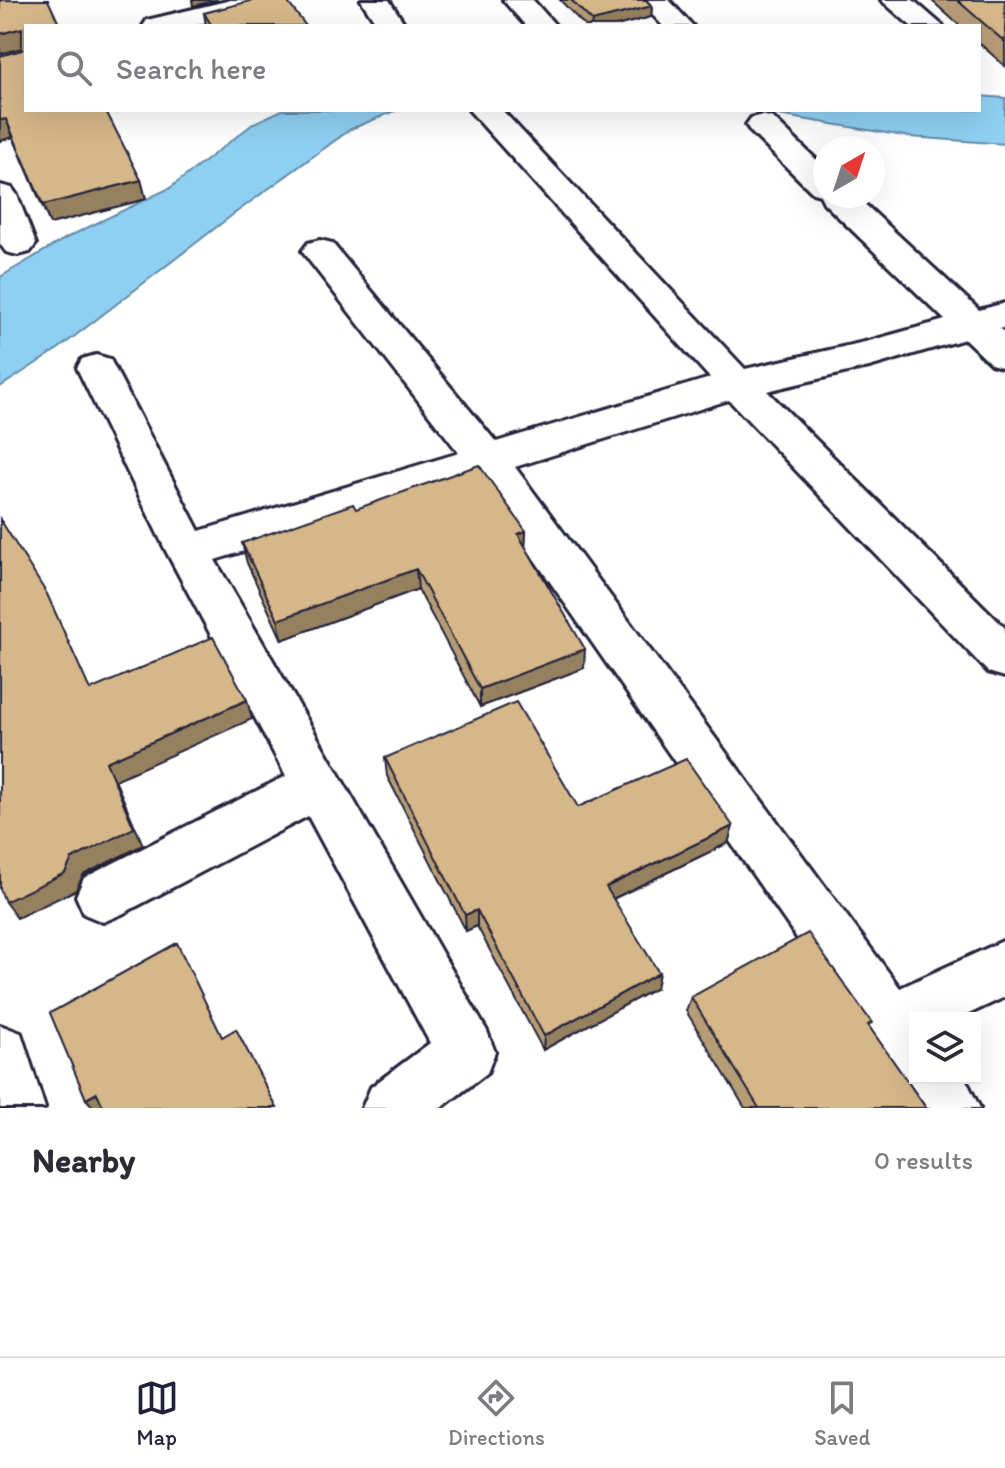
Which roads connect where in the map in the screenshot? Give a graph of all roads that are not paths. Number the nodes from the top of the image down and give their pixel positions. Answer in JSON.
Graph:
{"nodes":[{"id":1,"x":267,"y":0,"type":"edge"},
{"id":2,"x":375,"y":0,"type":"edge"},
{"id":3,"x":517,"y":0,"type":"edge"},
{"id":4,"x":653,"y":0,"type":"edge"},
{"id":5,"x":895,"y":0,"type":"edge"},
{"id":6,"x":159,"y":19,"type":"edge"},
{"id":7,"x":391,"y":24,"type":"edge"},
{"id":8,"x":540,"y":24,"type":"edge"},
{"id":9,"x":677,"y":24,"type":"edge"},
{"id":10,"x":926,"y":24,"type":"edge"},
{"id":11,"x":487,"y":112,"type":"edge"},
{"id":12,"x":762,"y":125,"type":"dead end"},
{"id":13,"x":813,"y":174,"type":"edge"},
{"id":14,"x":0,"y":195,"type":"edge"},
{"id":15,"x":851,"y":208,"type":"edge"},
{"id":16,"x":18,"y":244,"type":"dead end"},
{"id":17,"x":320,"y":251,"type":"dead end"},
{"id":18,"x":988,"y":320,"type":"edge"},
{"id":19,"x":1005,"y":355,"type":"edge"},
{"id":20,"x":96,"y":368,"type":"dead end"},
{"id":21,"x":737,"y":384,"type":"junction"},
{"id":22,"x":487,"y":460,"type":"junction"},
{"id":23,"x":188,"y":551,"type":"junction"},
{"id":24,"x":1005,"y":658,"type":"edge"},
{"id":25,"x":318,"y":785,"type":"junction"},
{"id":26,"x":103,"y":896,"type":"dead end"},
{"id":27,"x":1005,"y":968,"type":"edge"},
{"id":28,"x":903,"y":1039,"type":"edge"},
{"id":29,"x":0,"y":1054,"type":"edge"},
{"id":30,"x":934,"y":1084,"type":"edge"},
{"id":31,"x":15,"y":1108,"type":"edge"},
{"id":32,"x":392,"y":1108,"type":"edge"},
{"id":33,"x":950,"y":1108,"type":"edge"}],
"edges":[{"from":1,"to":6,"type":"street"},
{"from":2,"to":7,"type":"street"},
{"from":3,"to":8,"type":"street"},
{"from":4,"to":9,"type":"street"},
{"from":5,"to":10,"type":"street"},
{"from":11,"to":21,"type":"street"},
{"from":12,"to":13,"type":"street"},
{"from":14,"to":16,"type":"street"},
{"from":15,"to":18,"type":"street"},
{"from":17,"to":22,"type":"street"},
{"from":18,"to":19,"type":"street"},
{"from":18,"to":21,"type":"street"},
{"from":20,"to":23,"type":"street"},
{"from":21,"to":22,"type":"street"},
{"from":21,"to":24,"type":"street"},
{"from":22,"to":23,"type":"street"},
{"from":22,"to":28,"type":"street"},
{"from":23,"to":25,"type":"street"},
{"from":25,"to":26,"type":"street"},
{"from":25,"to":32,"type":"street"},
{"from":27,"to":28,"type":"street"},
{"from":29,"to":31,"type":"street"},
{"from":30,"to":33,"type":"street"}]}
